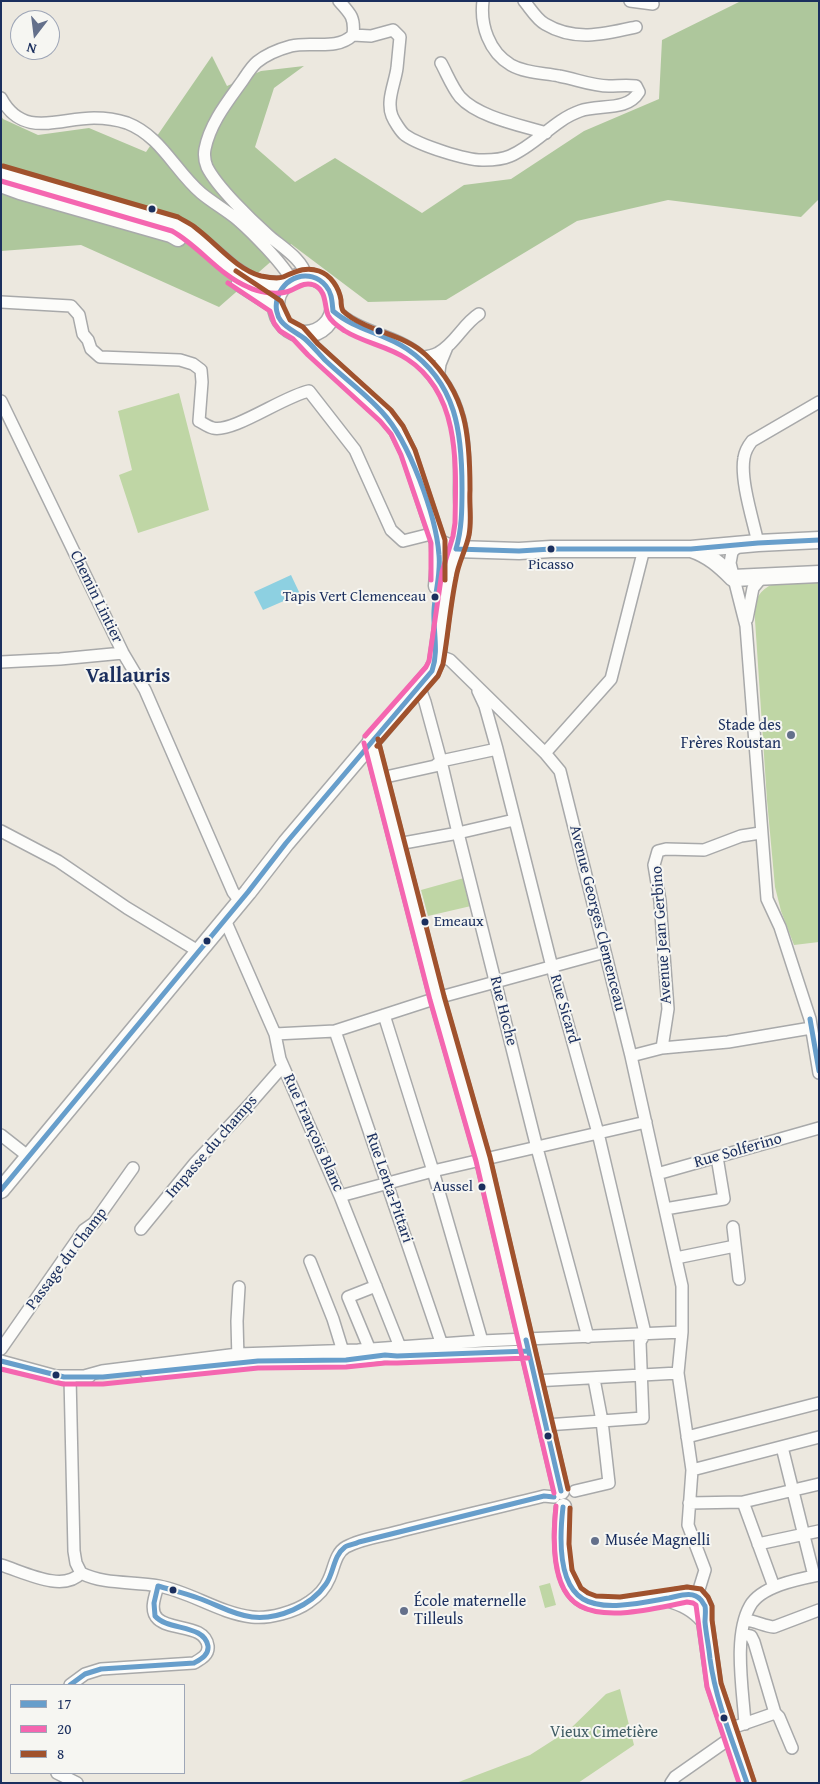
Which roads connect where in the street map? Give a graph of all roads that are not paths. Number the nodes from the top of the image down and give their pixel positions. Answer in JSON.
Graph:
{"nodes":[{"id":1,"x":339,"y":1,"type":"edge"},
{"id":2,"x":483,"y":1,"type":"edge"},
{"id":3,"x":524,"y":1,"type":"edge"},
{"id":4,"x":630,"y":1,"type":"edge"},
{"id":5,"x":653,"y":4,"type":"dead end"},
{"id":6,"x":636,"y":27,"type":"dead end"},
{"id":7,"x":353,"y":35,"type":"junction"},
{"id":8,"x":441,"y":63,"type":"dead end"},
{"id":9,"x":1,"y":98,"type":"edge"},
{"id":10,"x":546,"y":132,"type":"junction"},
{"id":11,"x":1,"y":173,"type":"edge"},
{"id":12,"x":1,"y":184,"type":"edge"},
{"id":13,"x":294,"y":280,"type":"junction"},
{"id":14,"x":1,"y":302,"type":"edge"},
{"id":15,"x":276,"y":306,"type":"junction"},
{"id":16,"x":333,"y":311,"type":"junction"},
{"id":17,"x":480,"y":314,"type":"dead end"},
{"id":18,"x":298,"y":333,"type":"junction"},
{"id":19,"x":447,"y":347,"type":"junction"},
{"id":20,"x":419,"y":358,"type":"junction"},
{"id":21,"x":438,"y":379,"type":"junction"},
{"id":22,"x":1,"y":401,"type":"edge"},
{"id":23,"x":819,"y":402,"type":"edge"},
{"id":24,"x":436,"y":538,"type":"junction"},
{"id":25,"x":819,"y":540,"type":"edge"},
{"id":26,"x":758,"y":543,"type":"junction"},
{"id":27,"x":740,"y":544,"type":"junction"},
{"id":28,"x":456,"y":549,"type":"junction"},
{"id":29,"x":644,"y":549,"type":"junction"},
{"id":30,"x":692,"y":549,"type":"junction"},
{"id":31,"x":819,"y":574,"type":"edge"},
{"id":32,"x":762,"y":577,"type":"junction"},
{"id":33,"x":733,"y":578,"type":"junction"},
{"id":34,"x":746,"y":626,"type":"junction"},
{"id":35,"x":123,"y":653,"type":"junction"},
{"id":36,"x":437,"y":655,"type":"junction"},
{"id":37,"x":1,"y":662,"type":"edge"},
{"id":38,"x":419,"y":686,"type":"junction"},
{"id":39,"x":476,"y":687,"type":"junction"},
{"id":40,"x":371,"y":741,"type":"junction"},
{"id":41,"x":497,"y":749,"type":"junction"},
{"id":42,"x":545,"y":753,"type":"junction"},
{"id":43,"x":442,"y":761,"type":"junction"},
{"id":44,"x":381,"y":778,"type":"junction"},
{"id":45,"x":514,"y":820,"type":"junction"},
{"id":46,"x":1,"y":831,"type":"edge"},
{"id":47,"x":458,"y":833,"type":"junction"},
{"id":48,"x":760,"y":833,"type":"junction"},
{"id":49,"x":398,"y":844,"type":"junction"},
{"id":50,"x":240,"y":901,"type":"junction"},
{"id":51,"x":225,"y":920,"type":"junction"},
{"id":52,"x":198,"y":951,"type":"junction"},
{"id":53,"x":605,"y":952,"type":"junction"},
{"id":54,"x":552,"y":967,"type":"junction"},
{"id":55,"x":495,"y":982,"type":"junction"},
{"id":56,"x":437,"y":998,"type":"junction"},
{"id":57,"x":384,"y":1015,"type":"junction"},
{"id":58,"x":813,"y":1020,"type":"edge"},
{"id":59,"x":336,"y":1030,"type":"junction"},
{"id":60,"x":275,"y":1034,"type":"junction"},
{"id":61,"x":662,"y":1048,"type":"junction"},
{"id":62,"x":631,"y":1056,"type":"junction"},
{"id":63,"x":283,"y":1066,"type":"junction"},
{"id":64,"x":819,"y":1073,"type":"edge"},
{"id":65,"x":646,"y":1122,"type":"junction"},
{"id":66,"x":819,"y":1128,"type":"edge"},
{"id":67,"x":598,"y":1133,"type":"junction"},
{"id":68,"x":1,"y":1135,"type":"edge"},
{"id":69,"x":537,"y":1148,"type":"junction"},
{"id":70,"x":29,"y":1157,"type":"junction"},
{"id":71,"x":717,"y":1157,"type":"junction"},
{"id":72,"x":483,"y":1159,"type":"junction"},
{"id":73,"x":133,"y":1168,"type":"dead end"},
{"id":74,"x":432,"y":1171,"type":"junction"},
{"id":75,"x":657,"y":1174,"type":"junction"},
{"id":76,"x":387,"y":1183,"type":"junction"},
{"id":77,"x":1,"y":1190,"type":"edge"},
{"id":78,"x":340,"y":1196,"type":"junction"},
{"id":79,"x":665,"y":1209,"type":"junction"},
{"id":80,"x":733,"y":1227,"type":"dead end"},
{"id":81,"x":141,"y":1229,"type":"dead end"},
{"id":82,"x":735,"y":1246,"type":"junction"},
{"id":83,"x":676,"y":1258,"type":"junction"},
{"id":84,"x":310,"y":1261,"type":"dead end"},
{"id":85,"x":739,"y":1280,"type":"dead end"},
{"id":86,"x":376,"y":1286,"type":"junction"},
{"id":87,"x":239,"y":1287,"type":"dead end"},
{"id":88,"x":682,"y":1332,"type":"junction"},
{"id":89,"x":645,"y":1333,"type":"junction"},
{"id":90,"x":588,"y":1337,"type":"junction"},
{"id":91,"x":478,"y":1341,"type":"junction"},
{"id":92,"x":527,"y":1346,"type":"junction"},
{"id":93,"x":446,"y":1348,"type":"junction"},
{"id":94,"x":1,"y":1349,"type":"edge"},
{"id":95,"x":393,"y":1350,"type":"junction"},
{"id":96,"x":367,"y":1352,"type":"junction"},
{"id":97,"x":476,"y":1354,"type":"junction"},
{"id":98,"x":344,"y":1356,"type":"junction"},
{"id":99,"x":238,"y":1358,"type":"junction"},
{"id":100,"x":1,"y":1361,"type":"edge"},
{"id":101,"x":678,"y":1373,"type":"junction"},
{"id":102,"x":642,"y":1376,"type":"junction"},
{"id":103,"x":70,"y":1377,"type":"junction"},
{"id":104,"x":594,"y":1379,"type":"junction"},
{"id":105,"x":534,"y":1382,"type":"junction"},
{"id":106,"x":819,"y":1403,"type":"edge"},
{"id":107,"x":602,"y":1421,"type":"junction"},
{"id":108,"x":546,"y":1425,"type":"junction"},
{"id":109,"x":687,"y":1437,"type":"junction"},
{"id":110,"x":819,"y":1437,"type":"edge"},
{"id":111,"x":782,"y":1447,"type":"junction"},
{"id":112,"x":692,"y":1470,"type":"junction"},
{"id":113,"x":819,"y":1484,"type":"edge"},
{"id":114,"x":792,"y":1491,"type":"junction"},
{"id":115,"x":563,"y":1497,"type":"junction"},
{"id":116,"x":743,"y":1502,"type":"junction"},
{"id":117,"x":689,"y":1503,"type":"junction"},
{"id":118,"x":819,"y":1531,"type":"edge"},
{"id":119,"x":802,"y":1534,"type":"junction"},
{"id":120,"x":758,"y":1544,"type":"junction"},
{"id":121,"x":1,"y":1565,"type":"edge"},
{"id":122,"x":81,"y":1573,"type":"junction"},
{"id":123,"x":816,"y":1575,"type":"edge"},
{"id":124,"x":158,"y":1586,"type":"junction"},
{"id":125,"x":774,"y":1587,"type":"junction"},
{"id":126,"x":697,"y":1596,"type":"junction"},
{"id":127,"x":666,"y":1598,"type":"junction"},
{"id":128,"x":819,"y":1610,"type":"edge"},
{"id":129,"x":745,"y":1620,"type":"junction"},
{"id":130,"x":705,"y":1621,"type":"junction"},
{"id":131,"x":742,"y":1634,"type":"junction"},
{"id":132,"x":71,"y":1684,"type":"edge"},
{"id":133,"x":775,"y":1713,"type":"junction"},
{"id":134,"x":735,"y":1730,"type":"junction"},
{"id":135,"x":792,"y":1748,"type":"dead end"},
{"id":136,"x":59,"y":1774,"type":"edge"},
{"id":137,"x":673,"y":1780,"type":"edge"},
{"id":138,"x":77,"y":1783,"type":"edge"},
{"id":139,"x":747,"y":1783,"type":"edge"}],
"edges":[{"from":1,"to":7,"type":"street"},
{"from":2,"to":10,"type":"street"},
{"from":3,"to":6,"type":"street"},
{"from":4,"to":5,"type":"street"},
{"from":7,"to":10,"type":"street"},
{"from":7,"to":13,"type":"street"},
{"from":8,"to":10,"type":"street"},
{"from":9,"to":13,"type":"street"},
{"from":11,"to":13,"type":"main road"},
{"from":12,"to":15,"type":"main road"},
{"from":13,"to":15,"type":"main road"},
{"from":13,"to":16,"type":"main road"},
{"from":14,"to":24,"type":"street"},
{"from":15,"to":18,"type":"main road"},
{"from":16,"to":18,"type":"main road"},
{"from":16,"to":20,"type":"main road"},
{"from":17,"to":19,"type":"street"},
{"from":18,"to":24,"type":"main road"},
{"from":19,"to":20,"type":"street"},
{"from":19,"to":21,"type":"street"},
{"from":20,"to":21,"type":"main road"},
{"from":21,"to":28,"type":"main road"},
{"from":22,"to":35,"type":"street","name":"Chemin Lintier"},
{"from":23,"to":26,"type":"street"},
{"from":24,"to":28,"type":"main road"},
{"from":24,"to":36,"type":"main road"},
{"from":25,"to":26,"type":"main road"},
{"from":26,"to":27,"type":"main road"},
{"from":27,"to":30,"type":"main road"},
{"from":27,"to":33,"type":"street"},
{"from":28,"to":29,"type":"main road"},
{"from":28,"to":36,"type":"main road"},
{"from":29,"to":30,"type":"main road"},
{"from":29,"to":42,"type":"street"},
{"from":30,"to":33,"type":"main road"},
{"from":31,"to":32,"type":"main road"},
{"from":32,"to":33,"type":"main road"},
{"from":32,"to":34,"type":"street"},
{"from":33,"to":34,"type":"street"},
{"from":34,"to":48,"type":"street"},
{"from":35,"to":37,"type":"street"},
{"from":35,"to":50,"type":"street","name":"Chemin Lintier"},
{"from":36,"to":38,"type":"main road"},
{"from":36,"to":39,"type":"street","name":"Avenue Georges Clemenceau"},
{"from":38,"to":40,"type":"main road"},
{"from":38,"to":43,"type":"street","name":"Rue Hoche"},
{"from":39,"to":41,"type":"street","name":"Rue Sicard"},
{"from":39,"to":42,"type":"street","name":"Avenue Georges Clemenceau"},
{"from":40,"to":44,"type":"main road"},
{"from":40,"to":50,"type":"main road"},
{"from":41,"to":43,"type":"street"},
{"from":41,"to":45,"type":"street","name":"Rue Sicard"},
{"from":42,"to":53,"type":"street","name":"Avenue Georges Clemenceau"},
{"from":43,"to":44,"type":"street"},
{"from":43,"to":47,"type":"street","name":"Rue Hoche"},
{"from":44,"to":49,"type":"main road"},
{"from":45,"to":47,"type":"street"},
{"from":45,"to":54,"type":"street","name":"Rue Sicard"},
{"from":46,"to":52,"type":"street"},
{"from":47,"to":49,"type":"street"},
{"from":47,"to":55,"type":"street","name":"Rue Hoche"},
{"from":48,"to":58,"type":"street"},
{"from":48,"to":61,"type":"street","name":"Avenue Jean Gerbino"},
{"from":49,"to":56,"type":"main road"},
{"from":50,"to":51,"type":"main road"},
{"from":51,"to":52,"type":"main road"},
{"from":51,"to":60,"type":"street","name":"Rue François Blanc"},
{"from":52,"to":70,"type":"main road"},
{"from":53,"to":54,"type":"street"},
{"from":53,"to":62,"type":"street","name":"Avenue Georges Clemenceau"},
{"from":54,"to":55,"type":"street"},
{"from":54,"to":67,"type":"street","name":"Rue Sicard"},
{"from":55,"to":56,"type":"street"},
{"from":55,"to":69,"type":"street","name":"Rue Hoche"},
{"from":56,"to":57,"type":"street"},
{"from":56,"to":72,"type":"main road"},
{"from":57,"to":59,"type":"street"},
{"from":57,"to":74,"type":"street"},
{"from":58,"to":61,"type":"street"},
{"from":58,"to":64,"type":"street"},
{"from":59,"to":60,"type":"street"},
{"from":59,"to":76,"type":"street","name":"Rue Lenta-Pittari"},
{"from":60,"to":63,"type":"street","name":"Rue François Blanc"},
{"from":61,"to":62,"type":"street"},
{"from":62,"to":65,"type":"street","name":"Avenue Georges Clemenceau"},
{"from":63,"to":78,"type":"street","name":"Rue François Blanc"},
{"from":63,"to":81,"type":"street","name":"Impasse du champs"},
{"from":65,"to":67,"type":"street"},
{"from":65,"to":75,"type":"street","name":"Avenue Georges Clemenceau"},
{"from":66,"to":71,"type":"street","name":"Rue Solferino"},
{"from":67,"to":69,"type":"street"},
{"from":67,"to":89,"type":"street","name":"Rue Sicard"},
{"from":68,"to":70,"type":"street"},
{"from":69,"to":72,"type":"street"},
{"from":69,"to":90,"type":"street","name":"Rue Hoche"},
{"from":70,"to":77,"type":"main road"},
{"from":71,"to":75,"type":"street","name":"Rue Solferino"},
{"from":71,"to":79,"type":"street"},
{"from":72,"to":74,"type":"street"},
{"from":72,"to":92,"type":"main road"},
{"from":73,"to":94,"type":"street","name":"Passage du Champ"},
{"from":74,"to":76,"type":"street"},
{"from":74,"to":91,"type":"street"},
{"from":75,"to":79,"type":"street","name":"Avenue Georges Clemenceau"},
{"from":76,"to":78,"type":"street"},
{"from":76,"to":93,"type":"street","name":"Rue Lenta-Pittari"},
{"from":78,"to":86,"type":"street","name":"Rue François Blanc"},
{"from":79,"to":83,"type":"street","name":"Avenue Georges Clemenceau"},
{"from":80,"to":82,"type":"street"},
{"from":82,"to":83,"type":"street"},
{"from":82,"to":85,"type":"street"},
{"from":83,"to":88,"type":"street","name":"Avenue Georges Clemenceau"},
{"from":84,"to":98,"type":"street"},
{"from":86,"to":95,"type":"street","name":"Rue François Blanc"},
{"from":86,"to":96,"type":"street"},
{"from":87,"to":99,"type":"street"},
{"from":88,"to":89,"type":"street"},
{"from":88,"to":101,"type":"street","name":"Avenue Georges Clemenceau"},
{"from":89,"to":90,"type":"street"},
{"from":89,"to":102,"type":"street"},
{"from":90,"to":92,"type":"street"},
{"from":91,"to":92,"type":"street"},
{"from":91,"to":93,"type":"street"},
{"from":91,"to":97,"type":"street"},
{"from":92,"to":97,"type":"street"},
{"from":92,"to":105,"type":"main road"},
{"from":93,"to":95,"type":"street"},
{"from":93,"to":97,"type":"street"},
{"from":95,"to":96,"type":"street"},
{"from":96,"to":98,"type":"street"},
{"from":98,"to":99,"type":"street"},
{"from":99,"to":103,"type":"street"},
{"from":100,"to":103,"type":"street"},
{"from":101,"to":102,"type":"street"},
{"from":101,"to":109,"type":"street","name":"Avenue Georges Clemenceau"},
{"from":102,"to":104,"type":"street"},
{"from":102,"to":107,"type":"street"},
{"from":103,"to":122,"type":"street"},
{"from":104,"to":105,"type":"street"},
{"from":104,"to":107,"type":"street"},
{"from":105,"to":108,"type":"main road"},
{"from":106,"to":109,"type":"street"},
{"from":107,"to":108,"type":"street"},
{"from":107,"to":115,"type":"street"},
{"from":108,"to":115,"type":"main road"},
{"from":109,"to":112,"type":"street","name":"Avenue Georges Clemenceau"},
{"from":110,"to":111,"type":"street"},
{"from":111,"to":112,"type":"street"},
{"from":111,"to":114,"type":"street"},
{"from":112,"to":117,"type":"street","name":"Avenue Georges Clemenceau"},
{"from":113,"to":114,"type":"street"},
{"from":114,"to":116,"type":"street"},
{"from":114,"to":119,"type":"street"},
{"from":115,"to":124,"type":"street"},
{"from":115,"to":127,"type":"main road"},
{"from":116,"to":117,"type":"street"},
{"from":116,"to":120,"type":"street"},
{"from":117,"to":126,"type":"street","name":"Avenue Georges Clemenceau"},
{"from":118,"to":119,"type":"street"},
{"from":119,"to":120,"type":"street"},
{"from":119,"to":123,"type":"street"},
{"from":120,"to":125,"type":"street"},
{"from":121,"to":122,"type":"street"},
{"from":122,"to":124,"type":"street"},
{"from":123,"to":125,"type":"street"},
{"from":124,"to":132,"type":"street"},
{"from":125,"to":129,"type":"street"},
{"from":126,"to":127,"type":"main road"},
{"from":126,"to":130,"type":"main road"},
{"from":127,"to":130,"type":"main road"},
{"from":128,"to":129,"type":"street"},
{"from":129,"to":131,"type":"street"},
{"from":130,"to":134,"type":"main road"},
{"from":131,"to":133,"type":"street"},
{"from":131,"to":134,"type":"street"},
{"from":133,"to":134,"type":"street"},
{"from":133,"to":135,"type":"street"},
{"from":134,"to":137,"type":"street"},
{"from":134,"to":139,"type":"main road"},
{"from":136,"to":138,"type":"street"}]}
